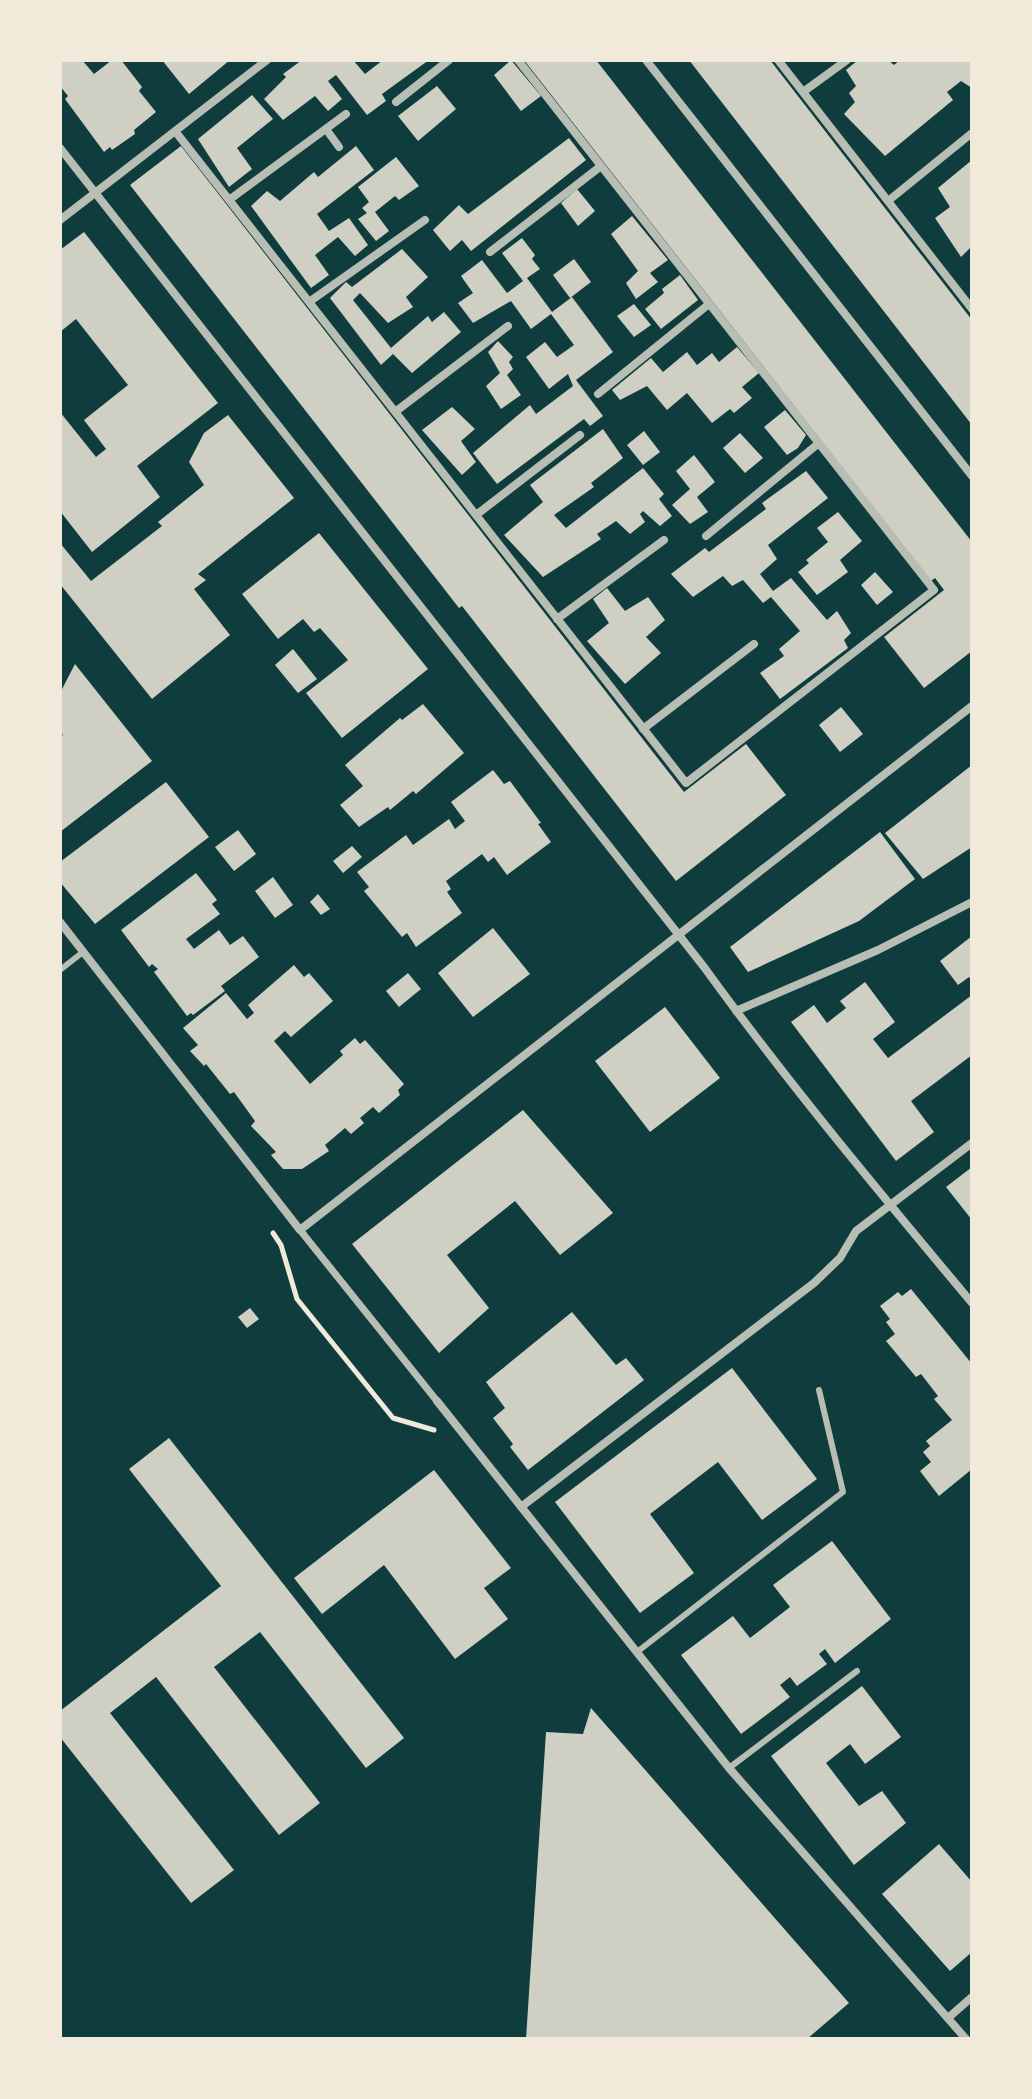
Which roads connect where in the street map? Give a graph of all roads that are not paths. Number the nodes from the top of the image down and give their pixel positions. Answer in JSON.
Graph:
{"nodes":[{"id":1,"x":267,"y":60,"type":"edge"},
{"id":2,"x":449,"y":60,"type":"edge"},
{"id":3,"x":518,"y":60,"type":"edge"},
{"id":4,"x":646,"y":60,"type":"edge"},
{"id":5,"x":778,"y":60,"type":"edge"},
{"id":6,"x":847,"y":60,"type":"edge"},
{"id":7,"x":803,"y":92,"type":"junction"},
{"id":8,"x":396,"y":102,"type":"dead end"},
{"id":9,"x":346,"y":114,"type":"dead end"},
{"id":10,"x":326,"y":129,"type":"junction"},
{"id":11,"x":175,"y":131,"type":"junction"},
{"id":12,"x":972,"y":133,"type":"edge"},
{"id":13,"x":339,"y":147,"type":"dead end"},
{"id":14,"x":60,"y":148,"type":"edge"},
{"id":15,"x":601,"y":166,"type":"junction"},
{"id":16,"x":96,"y":192,"type":"junction"},
{"id":17,"x":229,"y":200,"type":"junction"},
{"id":18,"x":888,"y":201,"type":"junction"},
{"id":19,"x":60,"y":220,"type":"edge"},
{"id":20,"x":425,"y":220,"type":"dead end"},
{"id":21,"x":490,"y":252,"type":"dead end"},
{"id":22,"x":309,"y":302,"type":"junction"},
{"id":23,"x":709,"y":304,"type":"junction"},
{"id":24,"x":971,"y":305,"type":"edge"},
{"id":25,"x":508,"y":326,"type":"dead end"},
{"id":26,"x":598,"y":394,"type":"dead end"},
{"id":27,"x":395,"y":412,"type":"junction"},
{"id":28,"x":580,"y":435,"type":"dead end"},
{"id":29,"x":819,"y":443,"type":"junction"},
{"id":30,"x":972,"y":476,"type":"edge"},
{"id":31,"x":476,"y":515,"type":"junction"},
{"id":32,"x":706,"y":536,"type":"dead end"},
{"id":33,"x":664,"y":540,"type":"dead end"},
{"id":34,"x":557,"y":619,"type":"junction"},
{"id":35,"x":754,"y":644,"type":"dead end"},
{"id":36,"x":972,"y":706,"type":"edge"},
{"id":37,"x":643,"y":729,"type":"junction"},
{"id":38,"x":972,"y":902,"type":"edge"},
{"id":39,"x":60,"y":922,"type":"edge"},
{"id":40,"x":678,"y":935,"type":"junction"},
{"id":41,"x":83,"y":952,"type":"junction"},
{"id":42,"x":60,"y":970,"type":"edge"},
{"id":43,"x":736,"y":1011,"type":"junction"},
{"id":44,"x":972,"y":1143,"type":"edge"},
{"id":45,"x":890,"y":1205,"type":"junction"},
{"id":46,"x":300,"y":1230,"type":"junction"},
{"id":47,"x":972,"y":1303,"type":"edge"},
{"id":48,"x":819,"y":1390,"type":"dead end"},
{"id":49,"x":437,"y":1401,"type":"joint"},
{"id":50,"x":521,"y":1507,"type":"junction"},
{"id":51,"x":637,"y":1652,"type":"junction"},
{"id":52,"x":857,"y":1671,"type":"dead end"},
{"id":53,"x":729,"y":1768,"type":"junction"},
{"id":54,"x":972,"y":1997,"type":"edge"},
{"id":55,"x":948,"y":2018,"type":"junction"},
{"id":56,"x":966,"y":2039,"type":"edge"}],
"edges":[{"from":1,"to":11,"type":"street"},
{"from":2,"to":8,"type":"street"},
{"from":3,"to":15,"type":"street"},
{"from":4,"to":30,"type":"street"},
{"from":5,"to":7,"type":"street"},
{"from":6,"to":7,"type":"street"},
{"from":7,"to":18,"type":"street"},
{"from":9,"to":10,"type":"street"},
{"from":10,"to":13,"type":"street"},
{"from":10,"to":17,"type":"street"},
{"from":11,"to":16,"type":"street"},
{"from":11,"to":17,"type":"street"},
{"from":12,"to":18,"type":"street"},
{"from":14,"to":16,"type":"street"},
{"from":15,"to":21,"type":"street"},
{"from":15,"to":23,"type":"street"},
{"from":16,"to":19,"type":"street"},
{"from":16,"to":40,"type":"street"},
{"from":17,"to":22,"type":"street"},
{"from":18,"to":24,"type":"street"},
{"from":20,"to":22,"type":"street"},
{"from":22,"to":27,"type":"street"},
{"from":23,"to":26,"type":"street"},
{"from":23,"to":29,"type":"street"},
{"from":25,"to":27,"type":"street"},
{"from":27,"to":31,"type":"street"},
{"from":28,"to":31,"type":"street"},
{"from":29,"to":32,"type":"street"},
{"from":29,"to":37,"type":"street"},
{"from":31,"to":34,"type":"street"},
{"from":33,"to":34,"type":"street"},
{"from":34,"to":37,"type":"street"},
{"from":35,"to":37,"type":"street"},
{"from":36,"to":40,"type":"street"},
{"from":38,"to":43,"type":"street"},
{"from":39,"to":41,"type":"street"},
{"from":40,"to":43,"type":"street"},
{"from":40,"to":46,"type":"street"},
{"from":41,"to":42,"type":"lane"},
{"from":41,"to":46,"type":"street"},
{"from":43,"to":45,"type":"street"},
{"from":44,"to":45,"type":"street"},
{"from":45,"to":47,"type":"street"},
{"from":45,"to":50,"type":"street"},
{"from":46,"to":49,"type":"street"},
{"from":48,"to":51,"type":"lane"},
{"from":49,"to":50,"type":"street"},
{"from":50,"to":51,"type":"street"},
{"from":51,"to":53,"type":"street"},
{"from":52,"to":53,"type":"lane"},
{"from":53,"to":55,"type":"street"},
{"from":54,"to":55,"type":"street"},
{"from":55,"to":56,"type":"street"}]}
